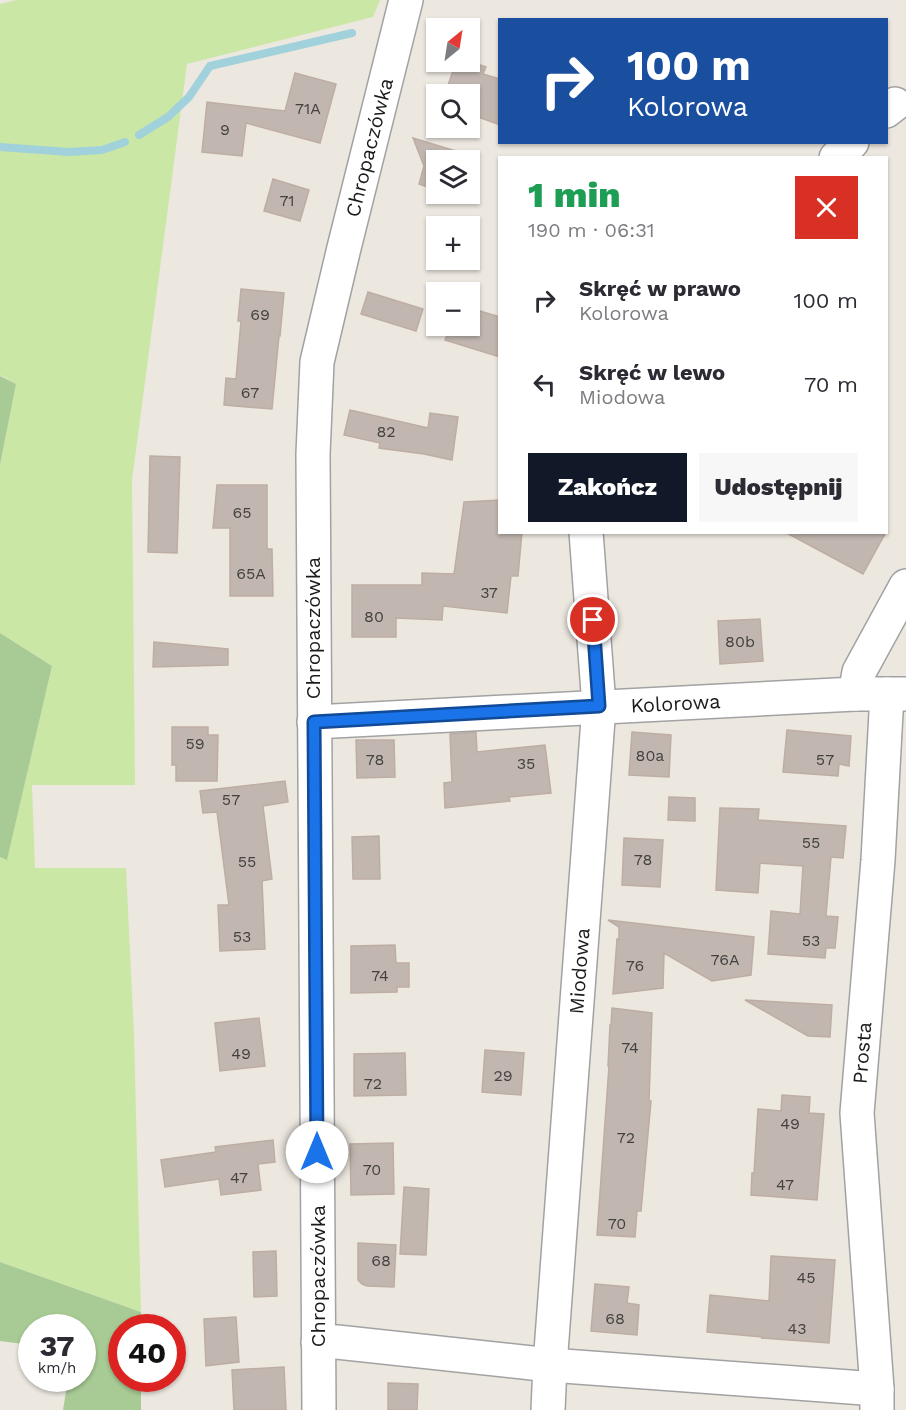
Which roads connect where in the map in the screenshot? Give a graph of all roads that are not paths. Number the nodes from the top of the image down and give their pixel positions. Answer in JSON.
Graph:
{"nodes":[{"id":1,"x":406,"y":0,"type":"edge"},
{"id":2,"x":850,"y":144,"type":"edge"},
{"id":3,"x":838,"y":156,"type":"edge"},
{"id":4,"x":586,"y":534,"type":"edge"},
{"id":5,"x":906,"y":586,"type":"edge"},
{"id":6,"x":883,"y":694,"type":"edge"},
{"id":7,"x":599,"y":706,"type":"junction"},
{"id":8,"x":314,"y":722,"type":"junction"},
{"id":9,"x":318,"y":1342,"type":"junction"},
{"id":10,"x":550,"y":1365,"type":"junction"},
{"id":11,"x":877,"y":1399,"type":"edge"},
{"id":12,"x":319,"y":1410,"type":"edge"},
{"id":13,"x":548,"y":1410,"type":"edge"}],
"edges":[{"from":1,"to":8,"type":"street","name":"Chropaczówka"},
{"from":2,"to":3,"type":"street"},
{"from":4,"to":7,"type":"street","name":"Miodowa"},
{"from":5,"to":6,"type":"street"},
{"from":6,"to":7,"type":"street","name":"Kolorowa"},
{"from":6,"to":11,"type":"street","name":"Prosta"},
{"from":7,"to":8,"type":"street","name":"Kolorowa"},
{"from":7,"to":10,"type":"street","name":"Miodowa"},
{"from":8,"to":9,"type":"street","name":"Chropaczówka"},
{"from":9,"to":10,"type":"street"},
{"from":9,"to":12,"type":"street","name":"Chropaczówka"},
{"from":10,"to":11,"type":"street"},
{"from":10,"to":13,"type":"street","name":"Miodowa"}]}
